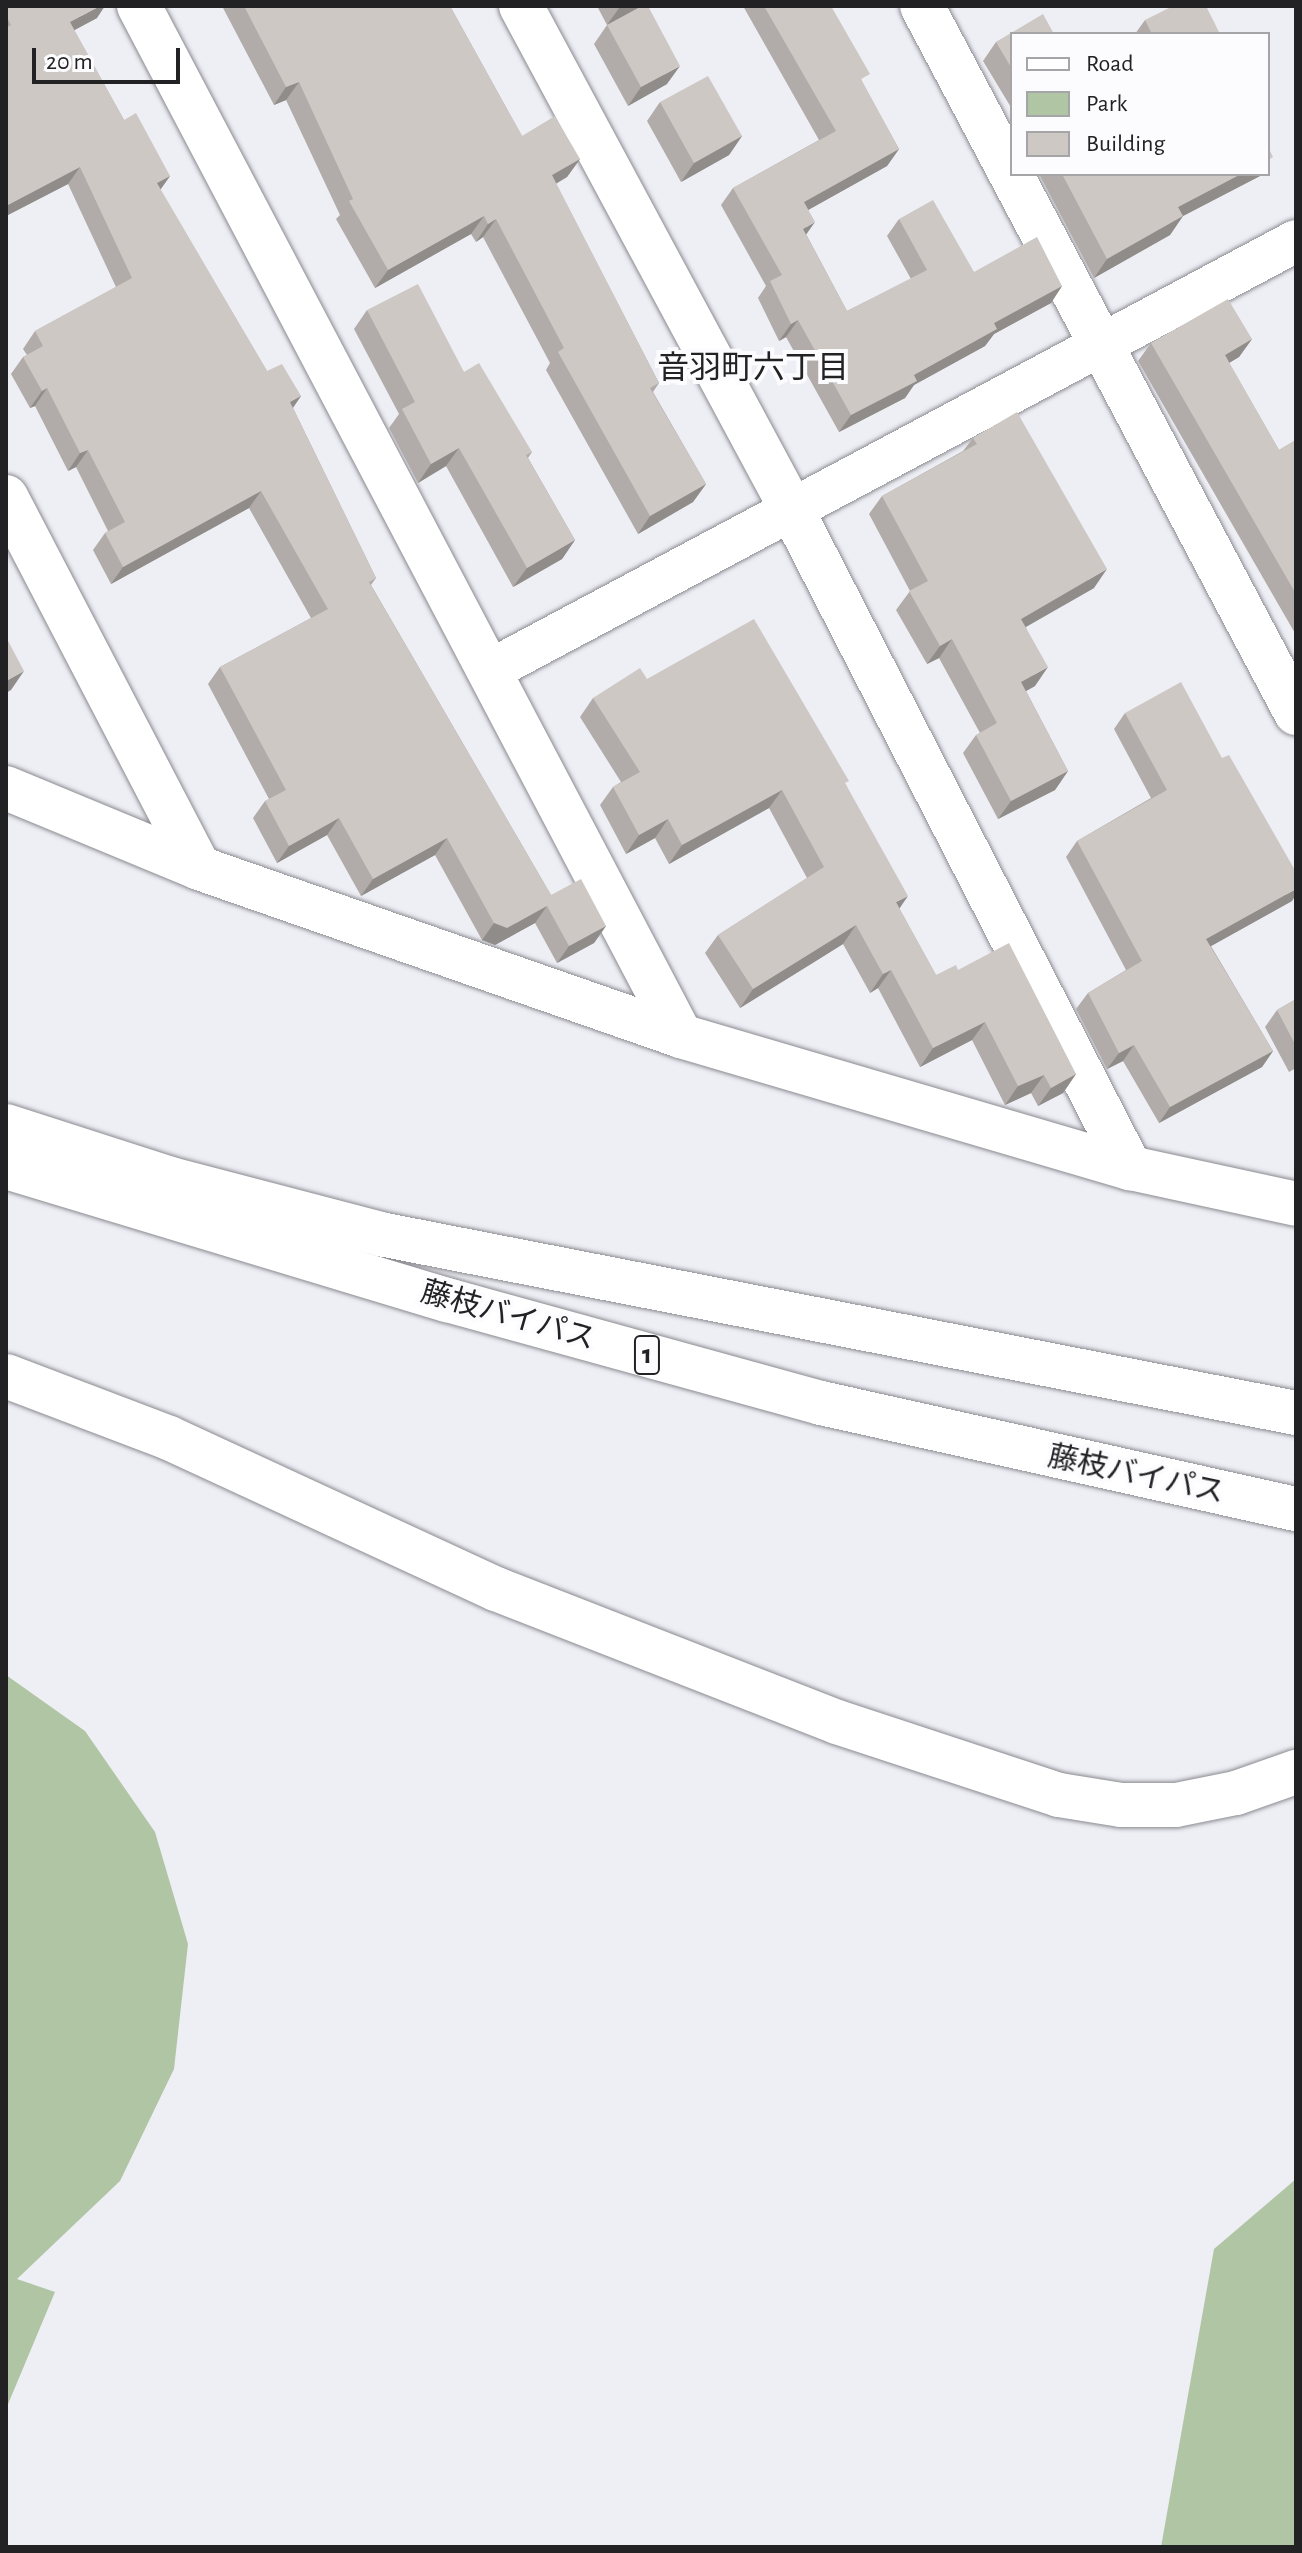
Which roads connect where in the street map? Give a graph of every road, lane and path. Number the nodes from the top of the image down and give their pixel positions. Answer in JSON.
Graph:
{"nodes":[{"id":1,"x":139,"y":6,"type":"edge"},
{"id":2,"x":521,"y":6,"type":"edge"},
{"id":3,"x":922,"y":6,"type":"edge"},
{"id":4,"x":1010,"y":173,"type":"edge"},
{"id":5,"x":1012,"y":176,"type":"edge"},
{"id":6,"x":1296,"y":241,"type":"edge"},
{"id":7,"x":1101,"y":345,"type":"junction"},
{"id":8,"x":6,"y":497,"type":"edge"},
{"id":9,"x":792,"y":510,"type":"junction"},
{"id":10,"x":489,"y":671,"type":"junction"},
{"id":11,"x":1296,"y":713,"type":"edge"},
{"id":12,"x":6,"y":788,"type":"edge"},
{"id":13,"x":199,"y":868,"type":"junction"},
{"id":14,"x":681,"y":1036,"type":"junction"},
{"id":15,"x":6,"y":1126,"type":"edge"},
{"id":16,"x":6,"y":1167,"type":"edge"},
{"id":17,"x":1130,"y":1168,"type":"junction"},
{"id":18,"x":1296,"y":1204,"type":"edge"},
{"id":19,"x":6,"y":1376,"type":"edge"},
{"id":20,"x":1296,"y":1413,"type":"edge"},
{"id":21,"x":1296,"y":1509,"type":"edge"},
{"id":22,"x":1296,"y":1772,"type":"edge"}],
"edges":[{"from":1,"to":10,"type":"main road"},
{"from":2,"to":9,"type":"main road"},
{"from":3,"to":4,"type":"main road"},
{"from":5,"to":7,"type":"main road"},
{"from":6,"to":7,"type":"street"},
{"from":7,"to":9,"type":"street"},
{"from":7,"to":11,"type":"main road"},
{"from":8,"to":13,"type":"main road"},
{"from":9,"to":10,"type":"street"},
{"from":9,"to":17,"type":"main road"},
{"from":10,"to":14,"type":"main road"},
{"from":12,"to":13,"type":"main road"},
{"from":13,"to":14,"type":"main road"},
{"from":14,"to":17,"type":"main road"},
{"from":15,"to":20,"type":"main road","name":"藤枝バイパス","number":"1"},
{"from":16,"to":21,"type":"main road","name":"藤枝バイパス","number":"1"},
{"from":17,"to":18,"type":"main road"},
{"from":19,"to":22,"type":"main road"}]}
